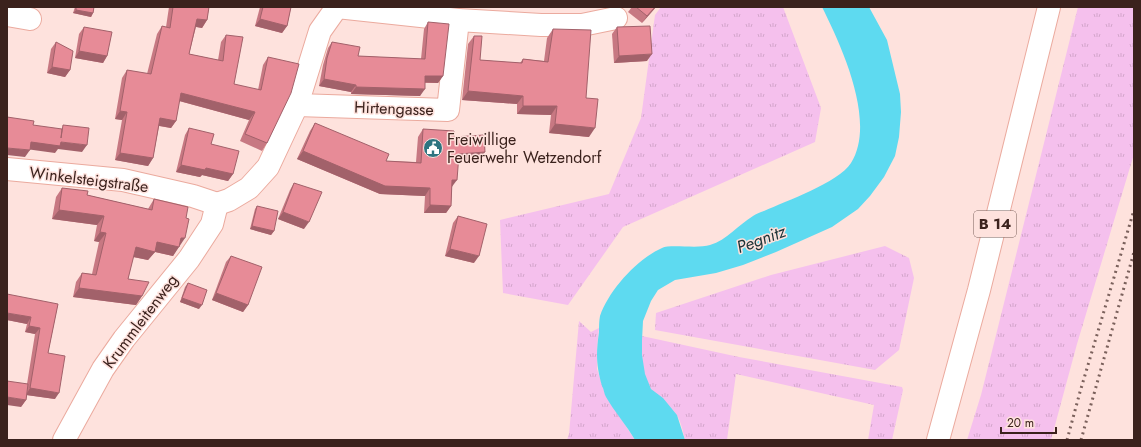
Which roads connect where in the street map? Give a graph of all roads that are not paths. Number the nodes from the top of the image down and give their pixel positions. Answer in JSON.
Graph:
{"nodes":[{"id":1,"x":337,"y":7,"type":"edge"},
{"id":2,"x":1049,"y":7,"type":"edge"},
{"id":3,"x":7,"y":15,"type":"edge"},
{"id":4,"x":616,"y":18,"type":"dead end"},
{"id":5,"x":30,"y":19,"type":"dead end"},
{"id":6,"x":458,"y":20,"type":"junction"},
{"id":7,"x":297,"y":105,"type":"junction"},
{"id":8,"x":7,"y":169,"type":"edge"},
{"id":9,"x":217,"y":204,"type":"junction"},
{"id":10,"x":64,"y":440,"type":"edge"},
{"id":11,"x":938,"y":440,"type":"edge"}],
"edges":[{"from":1,"to":6,"type":"street"},
{"from":1,"to":7,"type":"street"},
{"from":2,"to":11,"type":"street","number":"B 14"},
{"from":3,"to":5,"type":"street"},
{"from":4,"to":6,"type":"street"},
{"from":6,"to":7,"type":"street","name":"Hirtengasse"},
{"from":7,"to":9,"type":"street"},
{"from":8,"to":9,"type":"street","name":"Winkelsteigstraße"},
{"from":9,"to":10,"type":"street","name":"Krummleitenweg"}]}
